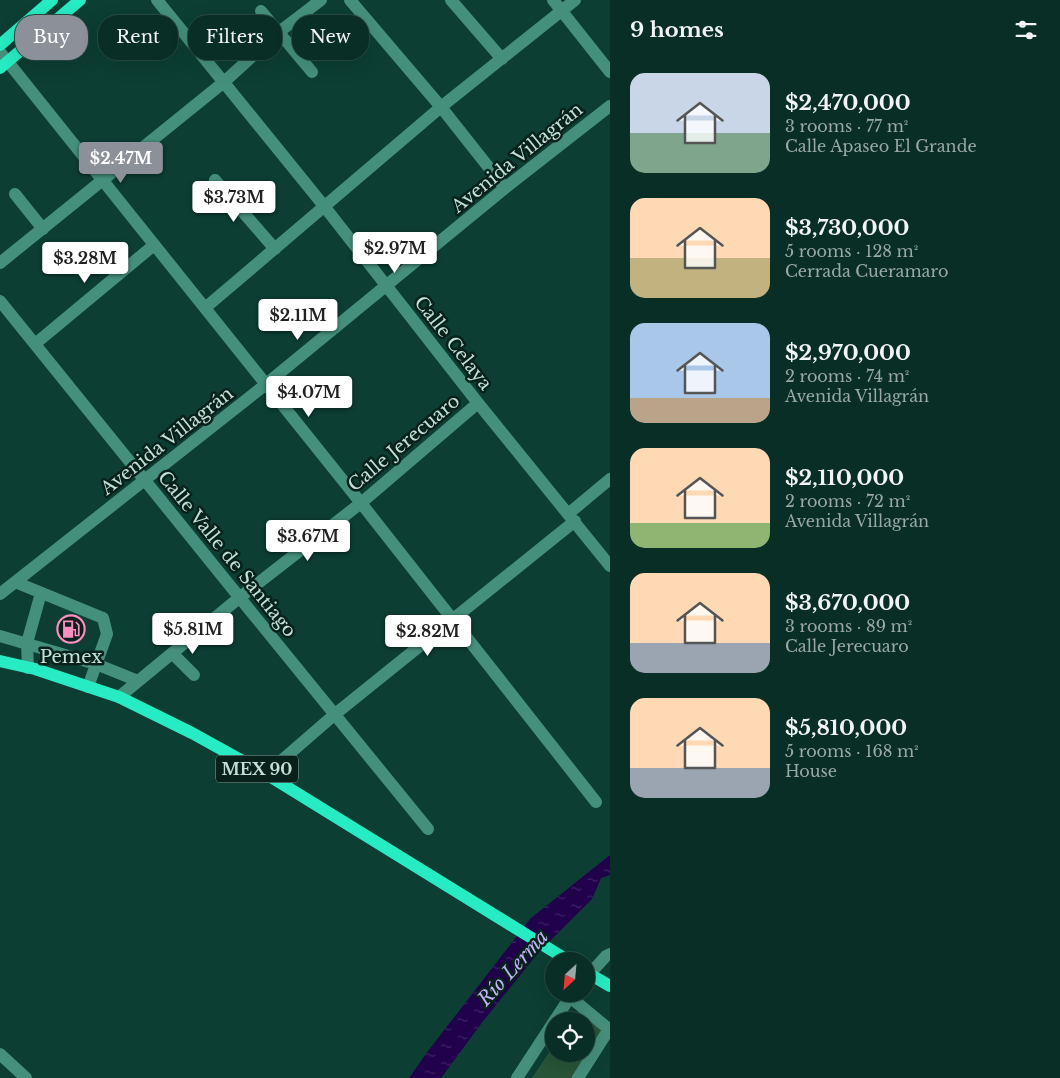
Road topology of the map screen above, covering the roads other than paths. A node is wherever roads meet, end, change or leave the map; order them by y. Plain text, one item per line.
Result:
1 (52, 0) edge
2 (80, 0) edge
3 (157, 0) edge
4 (321, 0) edge
5 (350, 0) edge
6 (451, 0) edge
7 (553, 0) edge
8 (575, 0) edge
9 (261, 11) dead end
10 (562, 11) junction
11 (34, 15) edge
12 (62, 15) edge
13 (264, 15) edge
14 (282, 30) edge
15 (15, 32) edge
16 (282, 36) edge
17 (0, 45) edge
18 (15, 52) edge
19 (502, 59) junction
20 (248, 60) edge
21 (3, 61) edge
22 (312, 72) dead end
23 (610, 72) edge
24 (224, 82) junction
25 (610, 106) edge
26 (441, 108) junction
27 (103, 180) junction
28 (215, 180) dead end
29 (505, 188) junction
30 (15, 194) dead end
31 (324, 206) junction
32 (43, 229) junction
33 (154, 245) junction
34 (275, 249) junction
35 (0, 263) edge
36 (386, 286) junction
37 (0, 301) edge
38 (205, 308) junction
39 (35, 344) junction
40 (265, 385) junction
41 (478, 403) junction
42 (610, 478) edge
43 (146, 480) junction
44 (361, 503) junction
45 (571, 518) junction
46 (610, 566) edge
47 (15, 582) junction
48 (41, 593) junction
49 (0, 594) edge
50 (239, 598) junction
51 (452, 620) junction
52 (0, 636) edge
53 (27, 643) junction
54 (172, 653) junction
55 (0, 661) edge
56 (96, 664) junction
57 (28, 668) junction
58 (194, 675) dead end
59 (138, 681) junction
60 (88, 687) junction
61 (119, 697) junction
62 (334, 715) junction
63 (266, 774) junction
64 (596, 802) dead end
65 (428, 829) dead end
66 (554, 952) edge
67 (610, 954) edge
68 (595, 968) edge
69 (595, 977) edge
70 (606, 984) edge
71 (566, 1002) edge
72 (579, 1002) edge
73 (610, 1029) edge
74 (0, 1054) edge
75 (26, 1078) edge
76 (517, 1078) edge
77 (578, 1078) edge

1 - 11 main road
2 - 12 main road
3 - 24 street, Calle Celaya
4 - 14 street
5 - 26 street
6 - 19 street
7 - 10 street
8 - 10 street
9 - 13 street
10 - 19 street
10 - 23 street
15 - 17 main road
16 - 22 street
18 - 21 main road
19 - 26 street
20 - 24 street
21 - 27 street
24 - 27 street
24 - 31 street, Calle Celaya
25 - 29 street, Avenida Villagrán
26 - 29 street
26 - 31 street
27 - 32 street
27 - 33 street
28 - 34 street
29 - 36 street, Avenida Villagrán
30 - 32 street
31 - 34 street
31 - 36 street, Calle Celaya
32 - 35 street
33 - 38 street
33 - 39 street
34 - 38 street
36 - 40 street, Avenida Villagrán
36 - 41 street, Calle Celaya
37 - 39 street, Calle Valle de Santiago
38 - 40 street
39 - 43 street, Calle Valle de Santiago
40 - 43 street, Avenida Villagrán
40 - 44 street
41 - 44 street, Calle Jerecuaro
41 - 45 street, Calle Celaya
42 - 45 street
43 - 47 street, Avenida Villagrán
43 - 50 street, Calle Valle de Santiago
44 - 50 street, Calle Jerecuaro
44 - 51 street
45 - 46 street, Calle Celaya
45 - 51 street
47 - 48 street
47 - 49 street, Avenida Villagrán
48 - 53 street
48 - 56 street
50 - 54 street, Calle Jerecuaro
50 - 62 street, Calle Valle de Santiago
51 - 62 street
51 - 64 street
52 - 53 street
53 - 56 street
53 - 57 street
54 - 58 street
54 - 59 street, Calle Jerecuaro
55 - 57 main road, MEX 90
56 - 59 street
56 - 60 street
57 - 60 main road, MEX 90
59 - 61 street, Calle Jerecuaro
60 - 61 main road, MEX 90
61 - 63 main road, MEX 90
62 - 63 street
62 - 65 street, Calle Valle de Santiago
63 - 66 main road, MEX 90
67 - 68 street
69 - 70 main road
71 - 76 street
72 - 73 street
73 - 77 street
74 - 75 street

